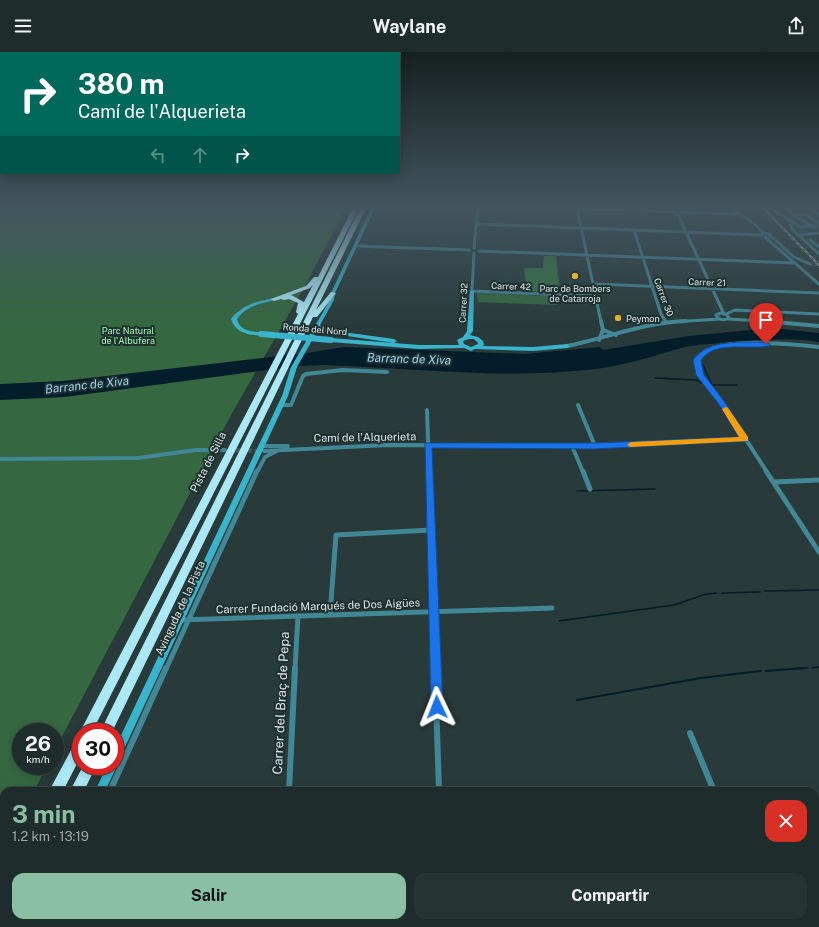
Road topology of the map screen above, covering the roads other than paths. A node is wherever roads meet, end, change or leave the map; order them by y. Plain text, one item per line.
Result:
1 (355, 246) edge
2 (336, 247) edge
3 (344, 247) edge
4 (379, 247) edge
5 (586, 247) edge
6 (639, 247) edge
7 (693, 247) edge
8 (778, 247) edge
9 (785, 247) edge
10 (810, 247) edge
11 (474, 248) joint
12 (469, 250) junction
13 (817, 250) edge
14 (479, 251) junction
15 (474, 253) junction
16 (588, 255) junction
17 (819, 256) edge
18 (642, 257) junction
19 (698, 259) junction
20 (794, 263) junction
21 (810, 264) tunnel mouth
22 (324, 269) junction
23 (594, 284) junction
24 (819, 284) edge
25 (652, 287) junction
26 (712, 289) junction
27 (472, 291) junction
28 (333, 293) junction
29 (819, 293) edge
30 (596, 296) junction
31 (274, 299) junction
32 (735, 310) junction
33 (723, 314) junction
34 (819, 314) edge
35 (666, 322) junction
36 (307, 324) junction
37 (318, 326) junction
38 (819, 326) edge
39 (294, 327) junction
40 (637, 328) junction
41 (470, 330) junction
42 (603, 330) junction
43 (616, 335) junction
44 (466, 337) junction
45 (476, 338) junction
46 (599, 340) junction
47 (461, 344) junction
48 (479, 346) junction
49 (568, 346) junction
50 (819, 347) edge
51 (440, 348) junction
52 (388, 372) dead end
53 (281, 405) junction
54 (578, 405) dead end
55 (427, 410) dead end
56 (745, 439) junction
57 (428, 445) junction
58 (572, 446) junction
59 (595, 446) junction
60 (304, 447) junction
61 (263, 448) junction
62 (285, 449) junction
63 (225, 450) tunnel mouth
64 (0, 460) edge
65 (249, 472) junction
66 (819, 480) edge
67 (252, 481) junction
68 (774, 482) junction
69 (590, 489) dead end
70 (236, 509) junction
71 (431, 530) junction
72 (819, 552) edge
73 (552, 608) dead end
74 (434, 612) junction
75 (330, 615) junction
76 (298, 616) junction
77 (184, 620) junction
78 (91, 723) edge
79 (110, 723) edge
80 (690, 733) dead end
81 (124, 741) edge
82 (72, 760) edge
83 (85, 775) edge
84 (108, 775) edge
85 (58, 787) edge
86 (79, 787) edge
87 (102, 787) edge
88 (112, 787) edge
89 (289, 787) edge
90 (439, 787) edge
91 (712, 787) edge

1 - 28 street, Avinguda de la Pista
2 - 22 highway, Pista de Silla
3 - 36 highway
4 - 12 street
5 - 16 street
6 - 18 street, Carrer 30
7 - 19 street
8 - 20 street
9 - 21 street
10 - 17 street
11 - 12 street
11 - 14 street
12 - 15 street
13 - 17 street
14 - 15 street
14 - 16 street
15 - 27 street, Carrer 32
16 - 18 street
16 - 23 street
18 - 19 street
18 - 25 street, Carrer 30
19 - 20 street
19 - 26 street
20 - 24 street
22 - 31 highway
22 - 39 highway, Pista de Silla
23 - 25 street, Carrer 21
23 - 30 street
25 - 26 street, Carrer 21
25 - 35 street, Carrer 30
26 - 29 street, Carrer 21
26 - 33 street
27 - 30 street, Carrer 42
27 - 41 street, Carrer 32
28 - 36 highway
28 - 37 street, Avinguda de la Pista
30 - 42 street
31 - 39 highway
31 - 51 street, Ronda del Nord, bridge
32 - 33 street
32 - 33 street
32 - 34 street
33 - 35 street
33 - 38 street
35 - 40 street
36 - 79 highway
37 - 51 street
37 - 53 street, Avinguda de la Pista
39 - 78 highway, Pista de Silla
40 - 43 street
40 - 49 street
41 - 44 street, Carrer 32
41 - 45 street, Carrer 32
42 - 43 street
42 - 46 street
43 - 46 street
44 - 45 street
44 - 47 street
45 - 48 street, Carrer 32
46 - 49 street
47 - 48 street, Ronda del Nord
47 - 51 street, Ronda del Nord
48 - 49 street
50 - 56 street
52 - 53 street
53 - 61 street, Avinguda de la Pista
54 - 59 street
55 - 57 street
56 - 59 street, Camí de l'Alquerieta
56 - 68 street
57 - 58 street, Camí de l'Alquerieta
57 - 60 street, Camí de l'Alquerieta
57 - 71 street
58 - 59 street, Camí de l'Alquerieta
58 - 69 street
60 - 61 street, Camí de l'Alquerieta
60 - 62 street, Camí de l'Alquerieta
61 - 62 street, Camí de l'Alquerieta
61 - 65 street, Avinguda de la Pista
62 - 67 street, Avinguda de la Pista
63 - 64 street
65 - 67 street
65 - 70 street, Avinguda de la Pista
66 - 68 street
67 - 70 street, Avinguda de la Pista
68 - 72 street
70 - 77 street, Avinguda de la Pista
71 - 74 street
71 - 75 street
73 - 74 street, Carrer Fundació Marqués de Dos Aigües
74 - 75 street, Carrer Fundació Marqués de Dos Aigües
74 - 90 street
75 - 76 street, Carrer Fundació Marqués de Dos Aigües
76 - 77 street, Carrer Fundació Marqués de Dos Aigües
76 - 89 street, Carrer del Braç de Pepa
77 - 81 street, Avinguda de la Pista
77 - 88 street, Avinguda de la Pista
80 - 91 street
82 - 85 highway
83 - 86 highway
84 - 87 street

